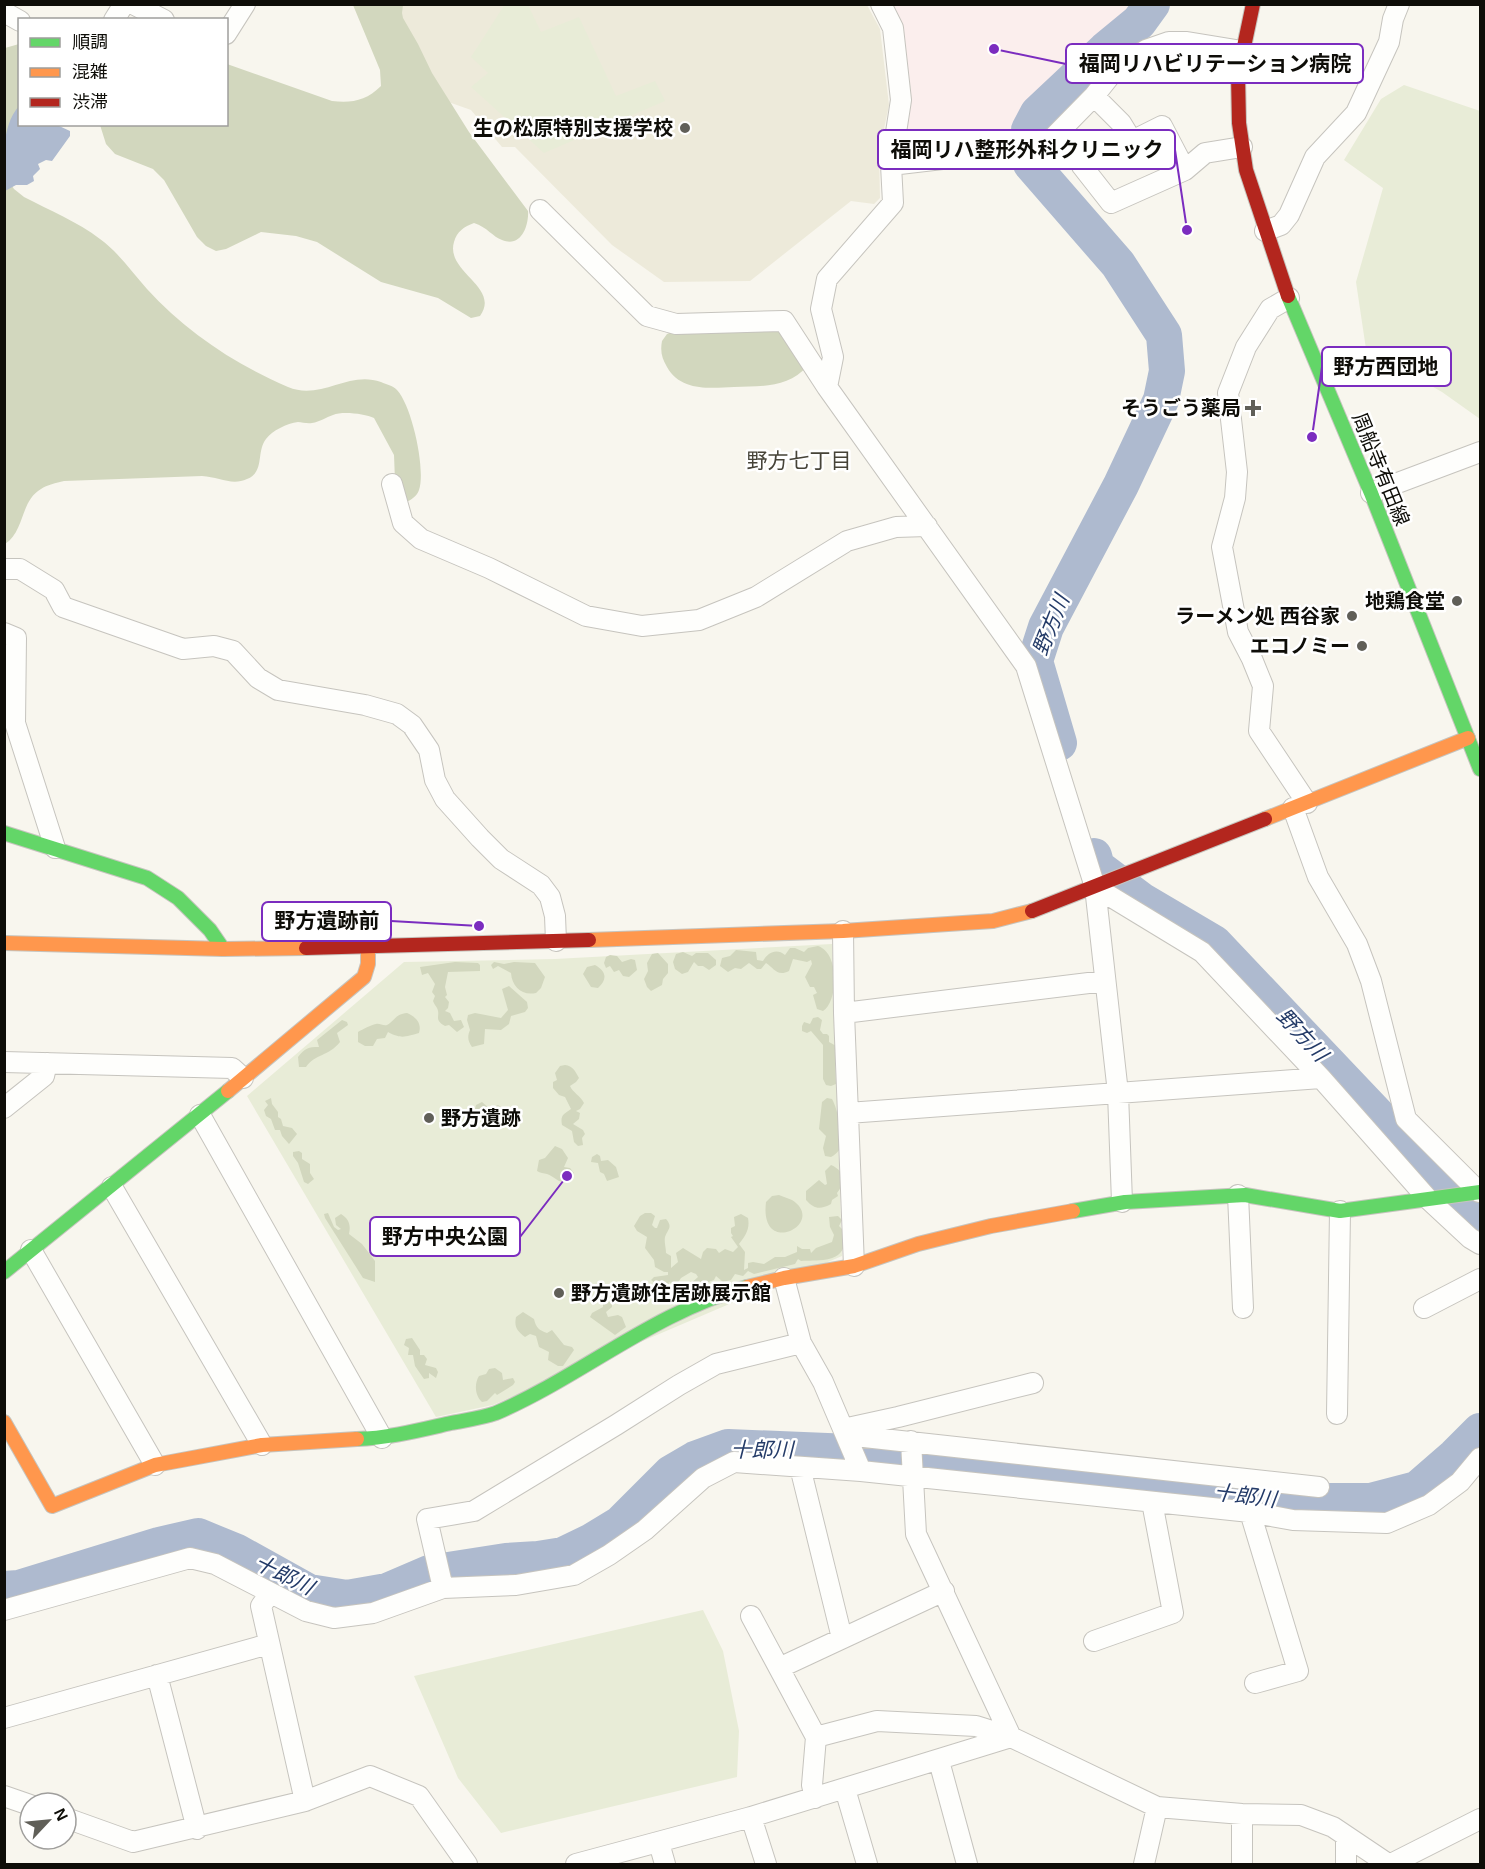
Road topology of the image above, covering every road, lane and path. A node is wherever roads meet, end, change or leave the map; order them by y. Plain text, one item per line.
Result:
1 (124, 4) edge
2 (133, 4) edge
3 (245, 4) edge
4 (881, 4) edge
5 (1253, 4) edge
6 (1399, 4) edge
7 (4, 12) edge
8 (115, 18) edge
9 (160, 18) edge
10 (18, 20) edge
11 (228, 31) edge
12 (1242, 51) junction
13 (1094, 96) junction
14 (1132, 141) junction
15 (1242, 147) junction
16 (891, 165) junction
17 (1185, 170) junction
18 (540, 210) dead end
19 (1265, 231) junction
20 (1289, 297) junction
21 (827, 387) junction
22 (1480, 452) edge
23 (392, 484) dead end
24 (1371, 493) junction
25 (927, 525) junction
26 (4, 569) edge
27 (4, 633) edge
28 (1468, 738) junction
29 (1480, 769) edge
30 (1300, 806) junction
31 (4, 832) edge
32 (55, 848) junction
33 (1095, 887) junction
34 (843, 931) junction
35 (556, 940) junction
36 (4, 943) edge
37 (368, 948) junction
38 (223, 949) junction
39 (1105, 981) junction
40 (844, 1013) junction
41 (4, 1062) edge
42 (47, 1063) junction
43 (243, 1078) junction
44 (1321, 1078) junction
45 (1118, 1093) junction
46 (4, 1108) edge
47 (848, 1113) junction
48 (200, 1115) junction
49 (112, 1187) junction
50 (1477, 1192) edge
51 (1238, 1195) junction
52 (1432, 1198) junction
53 (1122, 1202) junction
54 (1340, 1211) junction
55 (1480, 1244) edge
56 (31, 1250) junction
57 (854, 1266) junction
58 (4, 1272) edge
59 (784, 1278) junction
60 (1480, 1279) edge
61 (1243, 1308) dead end
62 (1424, 1308) dead end
63 (801, 1344) junction
64 (1033, 1383) dead end
65 (1337, 1414) dead end
66 (4, 1422) edge
67 (845, 1432) junction
68 (382, 1438) junction
69 (911, 1441) junction
70 (262, 1445) junction
71 (1480, 1458) edge
72 (155, 1465) junction
73 (800, 1467) junction
74 (861, 1471) junction
75 (912, 1476) junction
76 (1319, 1487) dead end
77 (1152, 1502) junction
78 (1250, 1512) junction
79 (443, 1588) junction
80 (944, 1591) junction
81 (270, 1593) junction
82 (4, 1610) edge
83 (751, 1616) dead end
84 (842, 1638) junction
85 (1094, 1641) dead end
86 (269, 1644) junction
87 (779, 1668) junction
88 (157, 1675) junction
89 (1256, 1683) dead end
90 (4, 1718) edge
91 (816, 1737) junction
92 (1011, 1737) junction
93 (939, 1761) junction
94 (845, 1789) junction
95 (815, 1798) junction
96 (305, 1801) junction
97 (1157, 1808) junction
98 (1242, 1814) junction
99 (751, 1817) junction
100 (1480, 1818) edge
101 (78, 1822) edge
102 (197, 1828) junction
103 (1346, 1836) junction
104 (659, 1843) junction
105 (466, 1864) edge
106 (576, 1864) edge
107 (665, 1864) edge
108 (766, 1864) edge
109 (867, 1864) edge
110 (967, 1864) edge
111 (1144, 1864) edge
112 (1242, 1864) edge
113 (1346, 1864) edge
114 (1390, 1864) edge

1 - 8 street
2 - 9 street
3 - 11 street
4 - 16 street
5 - 12 street, 周船寺有田線
6 - 19 street
7 - 10 street
12 - 13 street
12 - 15 street, 周船寺有田線
13 - 14 street
13 - 16 street
14 - 17 street
14 - 17 street
15 - 17 street
15 - 19 street, 周船寺有田線
16 - 21 street
18 - 21 street
19 - 20 street, 周船寺有田線
20 - 24 street, 周船寺有田線
20 - 30 street
21 - 25 street
22 - 24 street
23 - 25 street
24 - 28 street, 周船寺有田線
25 - 33 street
26 - 35 street
27 - 32 street
28 - 29 street, 周船寺有田線
28 - 30 street
30 - 33 street
30 - 50 street
31 - 32 street
32 - 38 street
33 - 34 street
33 - 39 street
33 - 44 street
34 - 35 street
34 - 40 street
35 - 37 street
36 - 38 street
37 - 38 street
37 - 43 street
39 - 40 street
39 - 45 street
40 - 47 street
41 - 42 street
42 - 43 street
42 - 46 street
43 - 48 street
44 - 45 street
44 - 52 street
45 - 47 street
45 - 53 street
47 - 57 street
48 - 49 street
48 - 68 street
49 - 56 street
49 - 70 street
50 - 52 street
51 - 53 street
51 - 54 street
51 - 61 street
52 - 54 street
52 - 55 street
53 - 57 street
54 - 65 street
56 - 58 street
56 - 72 street
57 - 59 street
59 - 63 street
59 - 68 street
60 - 62 street
63 - 67 street
63 - 79 street
64 - 67 street
66 - 72 street
67 - 69 street
67 - 74 street
68 - 70 street
69 - 75 street
69 - 76 street
70 - 72 street
71 - 78 street
73 - 74 street
73 - 79 street
73 - 84 street
74 - 75 street
75 - 77 street
75 - 80 street
77 - 78 street
77 - 85 street
78 - 89 street
79 - 81 street
80 - 84 street
80 - 92 street
81 - 82 street
81 - 86 street
83 - 87 street
84 - 87 street
86 - 88 street
86 - 96 street
87 - 91 street
88 - 90 street
88 - 102 street
91 - 92 street
91 - 95 street
92 - 93 street
92 - 97 street
93 - 94 street
93 - 110 street
94 - 95 street
94 - 109 street
95 - 99 street
96 - 102 street
96 - 105 street
97 - 98 street
97 - 111 street
98 - 103 street
98 - 112 street
99 - 104 street
99 - 108 street
100 - 114 street
101 - 102 street
103 - 113 street
103 - 114 street
104 - 106 street
104 - 107 street

